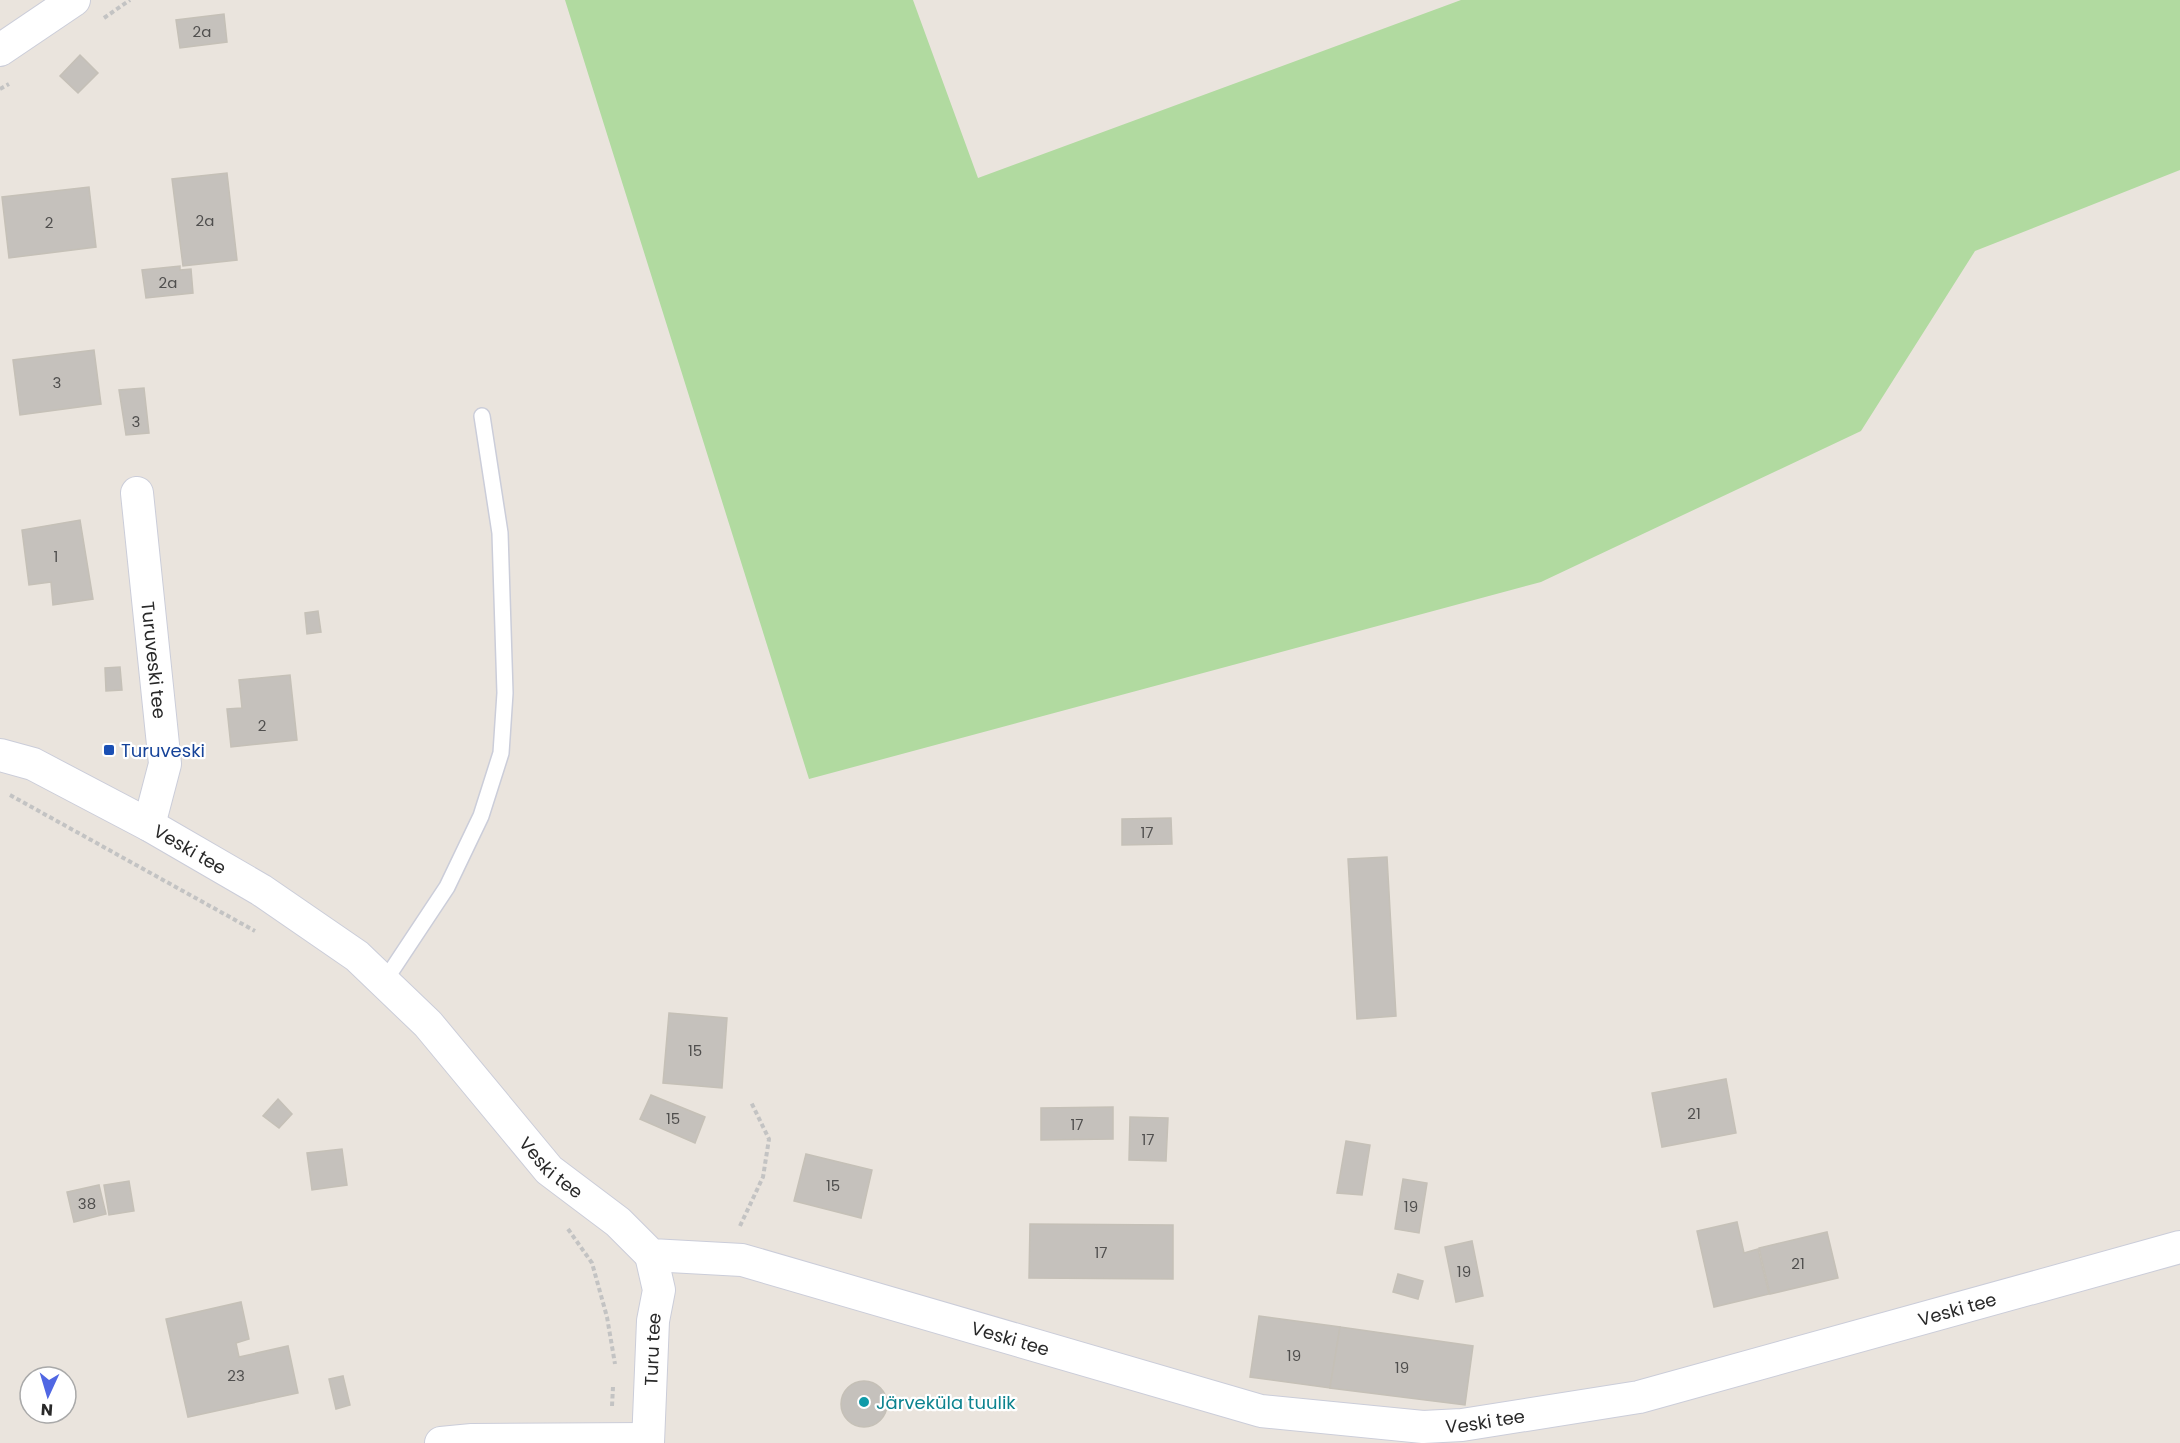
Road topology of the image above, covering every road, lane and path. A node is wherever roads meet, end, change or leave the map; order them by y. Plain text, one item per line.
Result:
1 (74, 0) edge
2 (0, 50) edge
3 (482, 416) dead end
4 (137, 493) dead end
5 (0, 755) edge
6 (0, 790) edge
7 (149, 825) junction
8 (259, 933) dead end
9 (384, 982) junction
10 (751, 1102) dead end
11 (565, 1226) dead end
12 (2180, 1247) edge
13 (651, 1256) junction
14 (724, 1259) junction
15 (615, 1365) dead end
16 (613, 1386) dead end
17 (609, 1440) junction
18 (648, 1441) edge
19 (441, 1443) edge

1 - 2 street
3 - 9 lane
4 - 7 street, Turuveski tee
5 - 7 street, Veski tee
6 - 8 path
7 - 9 street, Veski tee
9 - 13 street, Veski tee
10 - 14 path
11 - 15 path
12 - 14 street, Veski tee
13 - 14 street, Veski tee
13 - 18 street, Turu tee
16 - 17 path
17 - 18 street
17 - 19 street

